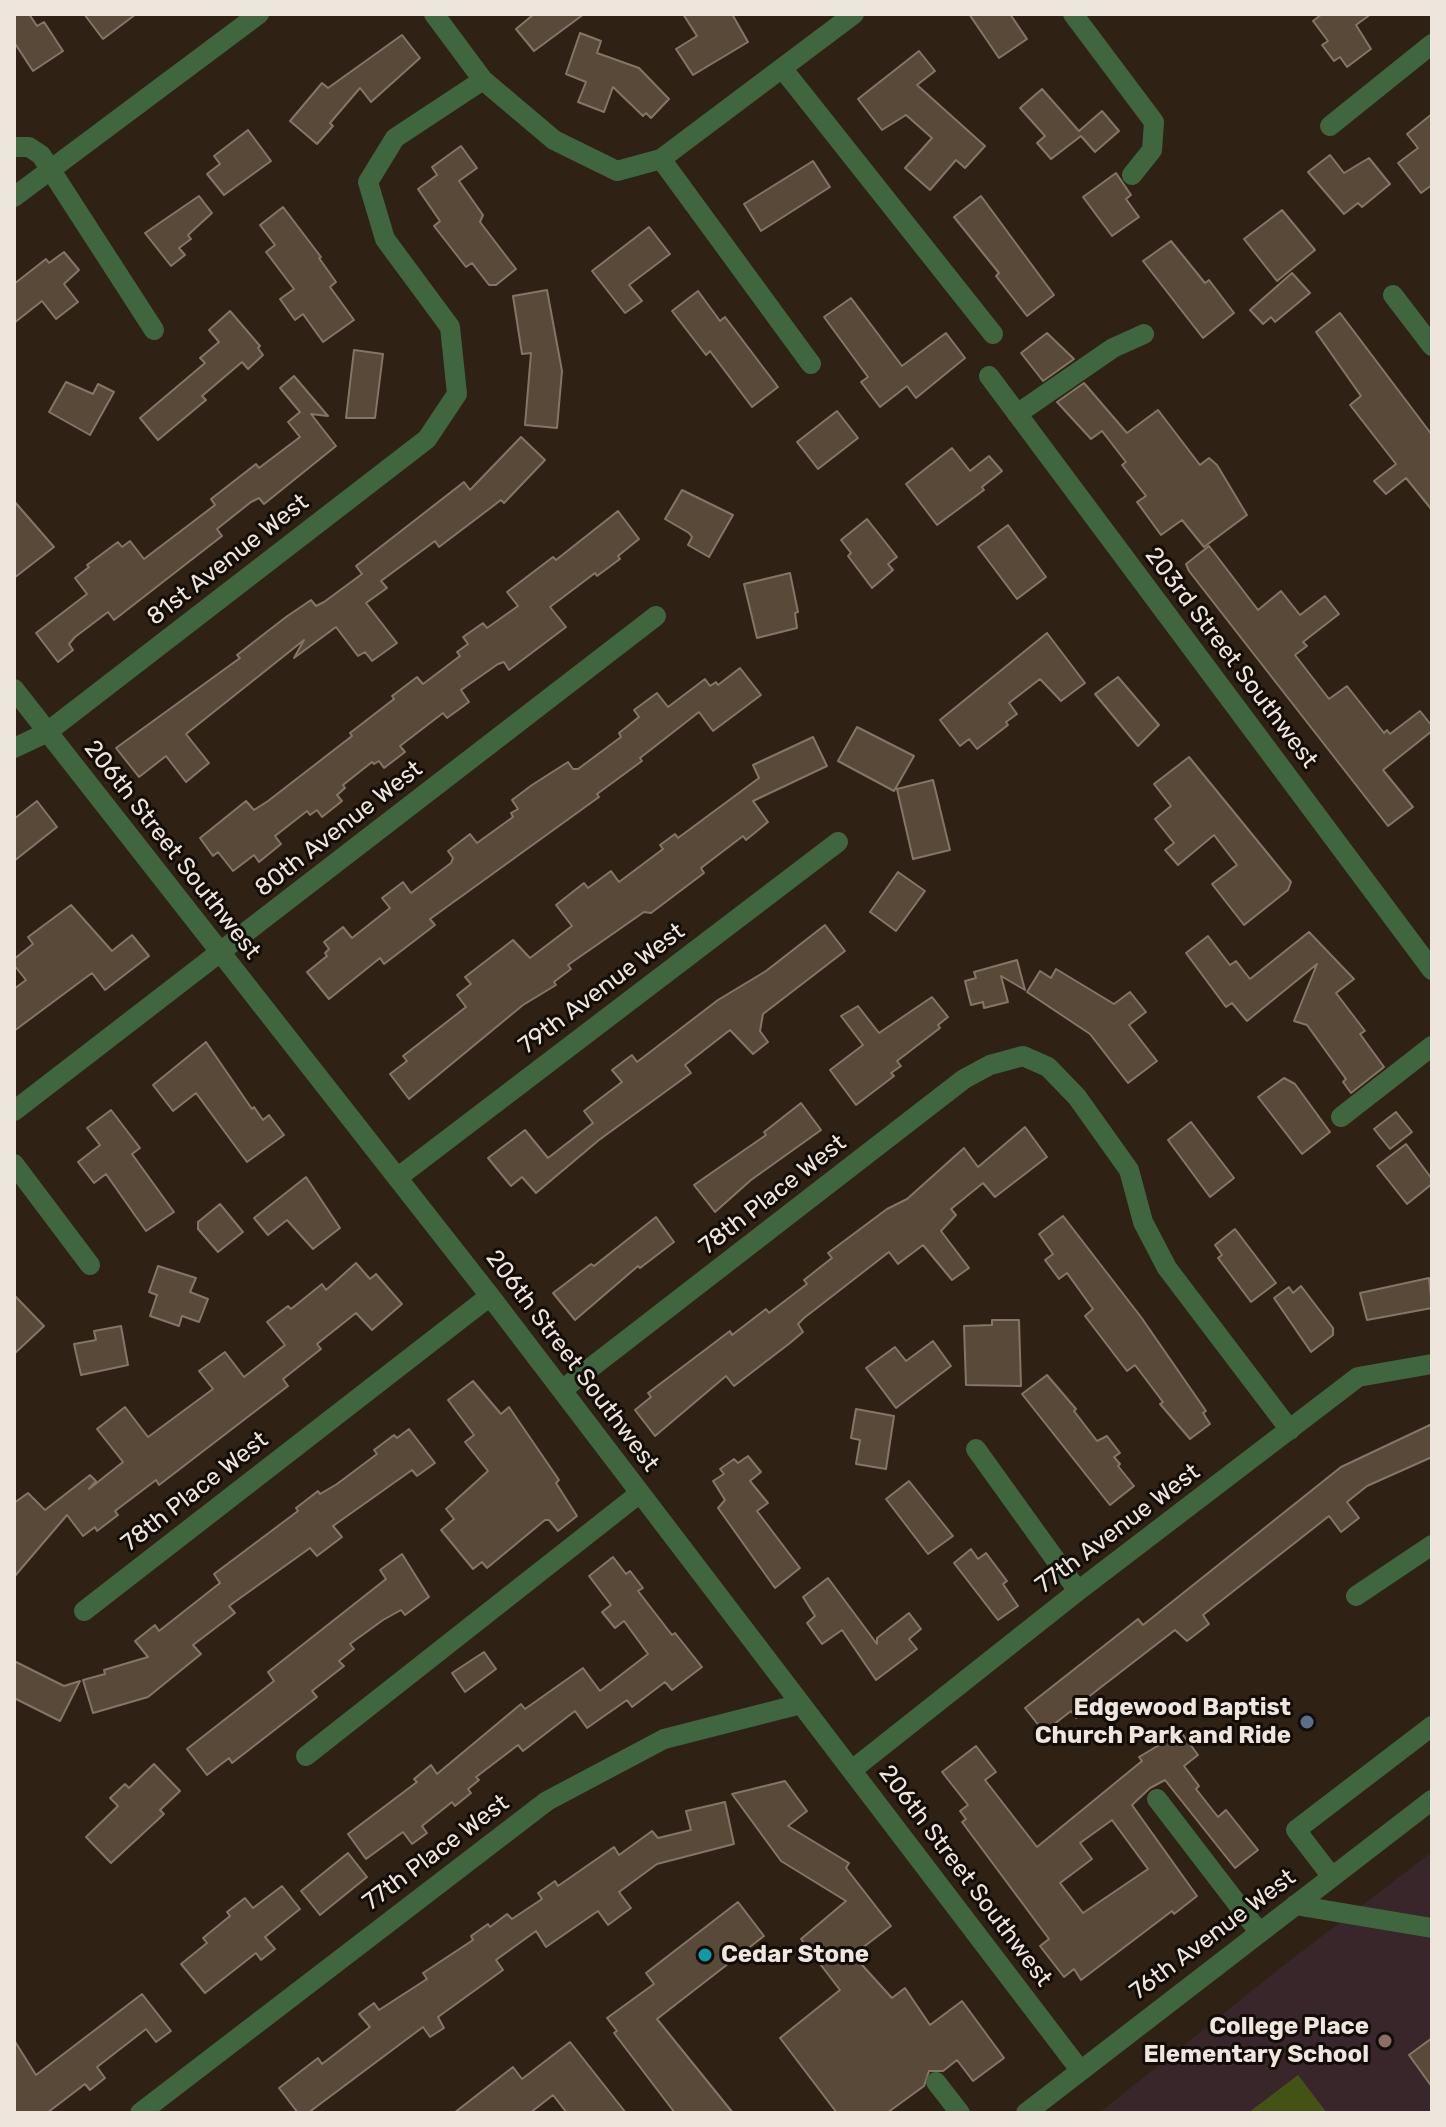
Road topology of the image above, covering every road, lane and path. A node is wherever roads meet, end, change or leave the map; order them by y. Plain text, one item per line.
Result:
1 (259, 14) edge
2 (434, 14) edge
3 (854, 14) edge
4 (1073, 14) edge
5 (1432, 44) edge
6 (782, 68) junction
7 (483, 80) junction
8 (1330, 126) dead end
9 (14, 147) edge
10 (661, 159) junction
11 (49, 170) junction
12 (1132, 175) dead end
13 (14, 197) edge
14 (1393, 295) dead end
15 (154, 330) dead end
16 (993, 334) dead end
17 (1144, 334) dead end
18 (1432, 346) edge
19 (811, 364) dead end
20 (989, 376) dead end
21 (1017, 414) junction
22 (656, 616) dead end
23 (14, 689) edge
24 (46, 733) junction
25 (14, 748) edge
26 (838, 842) dead end
27 (221, 953) junction
28 (1432, 970) edge
29 (1432, 1046) edge
30 (14, 1111) edge
31 (1341, 1117) dead end
32 (14, 1164) edge
33 (397, 1178) junction
34 (90, 1265) dead end
35 (490, 1296) junction
36 (1432, 1364) edge
37 (562, 1390) junction
38 (1290, 1430) junction
39 (976, 1449) dead end
40 (640, 1493) junction
41 (1432, 1545) edge
42 (1078, 1591) junction
43 (1356, 1596) dead end
44 (84, 1611) dead end
45 (801, 1704) junction
46 (1432, 1726) edge
47 (306, 1756) dead end
48 (852, 1770) junction
49 (1157, 1799) dead end
50 (1432, 1800) edge
51 (1332, 1877) junction
52 (1295, 1905) junction
53 (1432, 1928) edge
54 (1259, 1932) junction
55 (1080, 2070) junction
56 (936, 2082) dead end
57 (140, 2113) edge
58 (960, 2113) edge
59 (1026, 2113) edge

1 - 11 street
2 - 7 street
3 - 6 street
4 - 12 street
5 - 8 street
6 - 10 street
6 - 16 street
7 - 10 street
7 - 24 street, 81st Avenue West
9 - 11 street
10 - 19 street
11 - 13 street
11 - 15 street
14 - 18 street
17 - 21 street
20 - 21 street, 203rd Street Southwest
21 - 28 street, 203rd Street Southwest
22 - 27 street, 80th Avenue West
23 - 24 street, 206th Street Southwest
24 - 25 street, 81st Avenue West
24 - 27 street, 206th Street Southwest
26 - 33 street, 79th Avenue West
27 - 30 street, 80th Avenue West
27 - 33 street, 206th Street Southwest
29 - 31 street
32 - 34 street
33 - 35 street, 206th Street Southwest
35 - 37 street, 206th Street Southwest
35 - 44 street, 78th Place West
36 - 38 street, 77th Avenue West
37 - 38 street, 78th Place West
37 - 40 street, 206th Street Southwest
38 - 42 street, 77th Avenue West
39 - 42 street
40 - 45 street, 206th Street Southwest
40 - 47 street
41 - 43 street
42 - 48 street, 77th Avenue West
45 - 48 street, 206th Street Southwest
45 - 57 street, 77th Place West
46 - 51 street
48 - 55 street, 206th Street Southwest
49 - 54 street
50 - 51 street, 76th Avenue West
51 - 52 street, 76th Avenue West
52 - 53 street
52 - 54 street, 76th Avenue West
54 - 55 street, 76th Avenue West
55 - 59 street, 76th Avenue West
56 - 58 street

